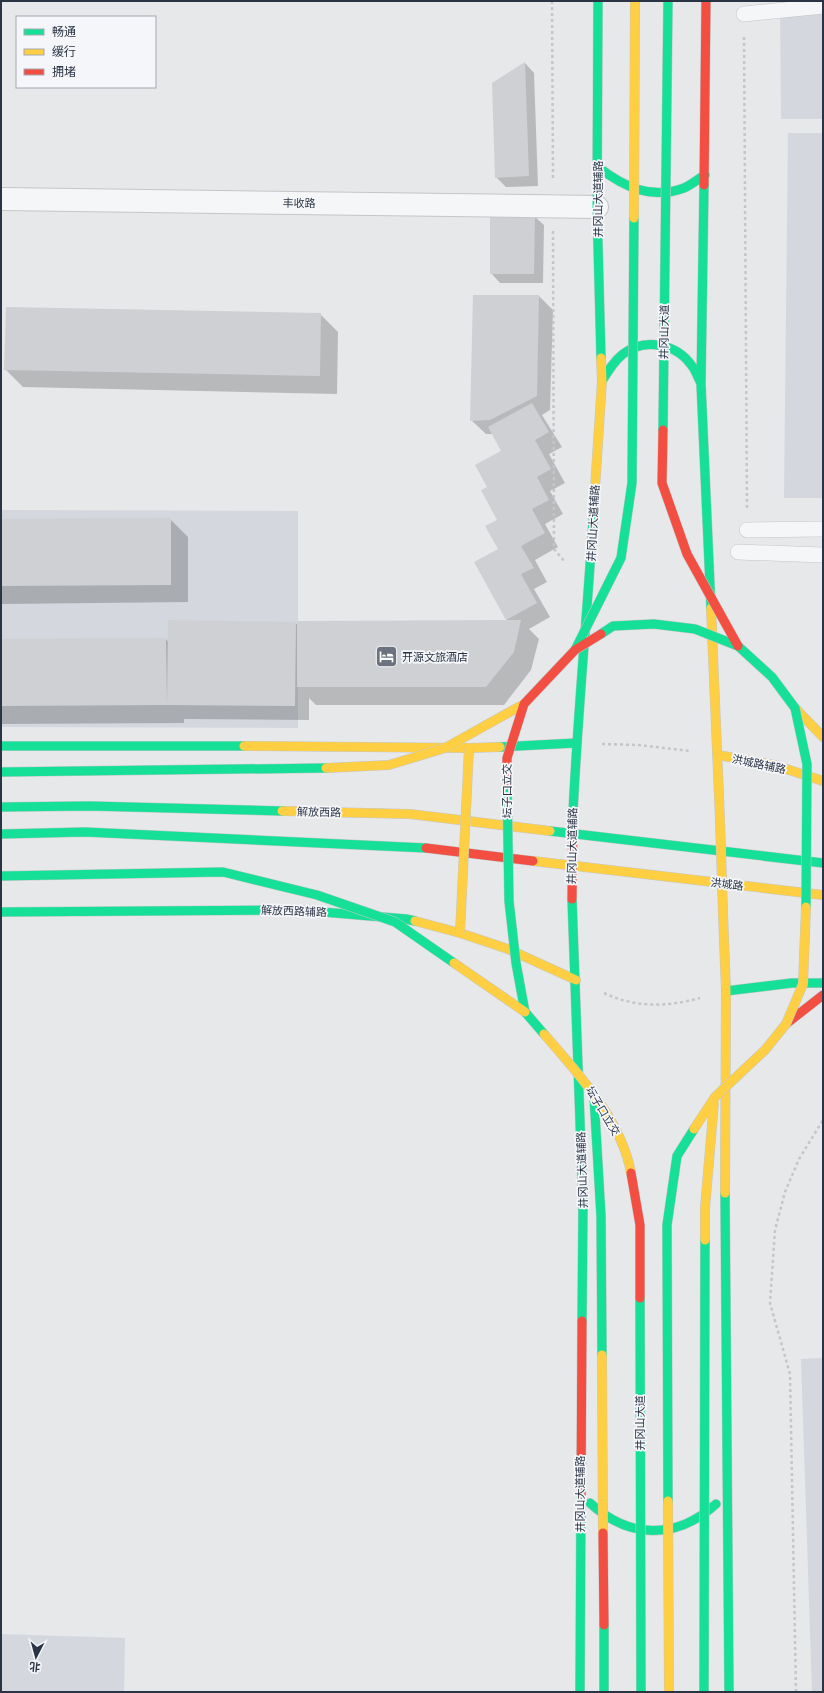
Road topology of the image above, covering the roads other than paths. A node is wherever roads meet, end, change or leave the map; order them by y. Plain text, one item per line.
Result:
1 (598, 1) edge
2 (635, 1) edge
3 (668, 1) edge
4 (706, 1) edge
5 (823, 6) edge
6 (744, 14) road end
7 (598, 167) junction
8 (705, 174) junction
9 (1, 199) edge
10 (597, 206) junction
11 (602, 381) junction
12 (701, 384) junction
13 (823, 529) edge
14 (747, 530) road end
15 (738, 552) dead end
16 (823, 555) edge
17 (738, 646) junction
18 (575, 650) junction
19 (524, 704) junction
20 (795, 708) junction
21 (823, 737) edge
22 (576, 743) junction
23 (1, 746) edge
24 (469, 748) junction
25 (718, 755) junction
26 (1, 772) edge
27 (823, 781) edge
28 (1, 807) edge
29 (1, 834) edge
30 (823, 863) edge
31 (1, 876) edge
32 (823, 895) edge
33 (1, 912) edge
34 (460, 933) junction
35 (576, 980) junction
36 (823, 983) edge
37 (726, 991) junction
38 (823, 995) edge
39 (525, 1012) junction
40 (786, 1024) junction
41 (594, 1092) junction
42 (714, 1097) junction
43 (628, 1154) joint
44 (728, 1491) junction
45 (580, 1492) junction
46 (580, 1692) edge
47 (604, 1692) edge
48 (641, 1692) edge
49 (669, 1692) edge
50 (704, 1692) edge
51 (729, 1692) edge

1 - 7 main road, 井冈山大道辅路
2 - 18 main road, bridge
3 - 17 main road, 井冈山大道, bridge
4 - 8 main road
5 - 6 lane
7 - 8 main road
7 - 10 main road, 井冈山大道辅路
8 - 12 main road
9 - 10 street, 丰收路
10 - 11 main road, 井冈山大道辅路
11 - 12 main road
11 - 22 main road, 井冈山大道辅路
12 - 25 main road
13 - 14 lane
15 - 16 lane
17 - 18 main road, 坛子口立交, bridge
17 - 20 main road, 坛子口立交, bridge
18 - 19 main road, 坛子口立交, bridge
19 - 26 main road, bridge
19 - 39 main road, 坛子口立交, bridge
20 - 21 main road, 坛子口立交
20 - 40 main road, 坛子口立交, bridge
22 - 24 main road
22 - 35 main road, 井冈山大道辅路, bridge
23 - 24 main road
24 - 34 main road, bridge
25 - 27 main road, 洪城路辅路
25 - 37 main road, bridge
28 - 30 main road, 解放西路
29 - 32 main road, 洪城路
31 - 39 main road, bridge
33 - 34 main road, 解放西路辅路
34 - 35 main road, 解放西路辅路
35 - 45 main road, 井冈山大道辅路
36 - 37 main road
37 - 44 main road
38 - 40 main road, 坛子口立交
39 - 41 main road, 坛子口立交, bridge
40 - 42 main road, 坛子口立交, bridge
41 - 43 main road, 坛子口立交, bridge
41 - 47 main road, bridge
42 - 49 main road, 坛子口立交, bridge
42 - 50 main road, bridge
43 - 48 main road, 井冈山大道, bridge
44 - 45 main road
44 - 51 main road
45 - 46 main road, 井冈山大道辅路

